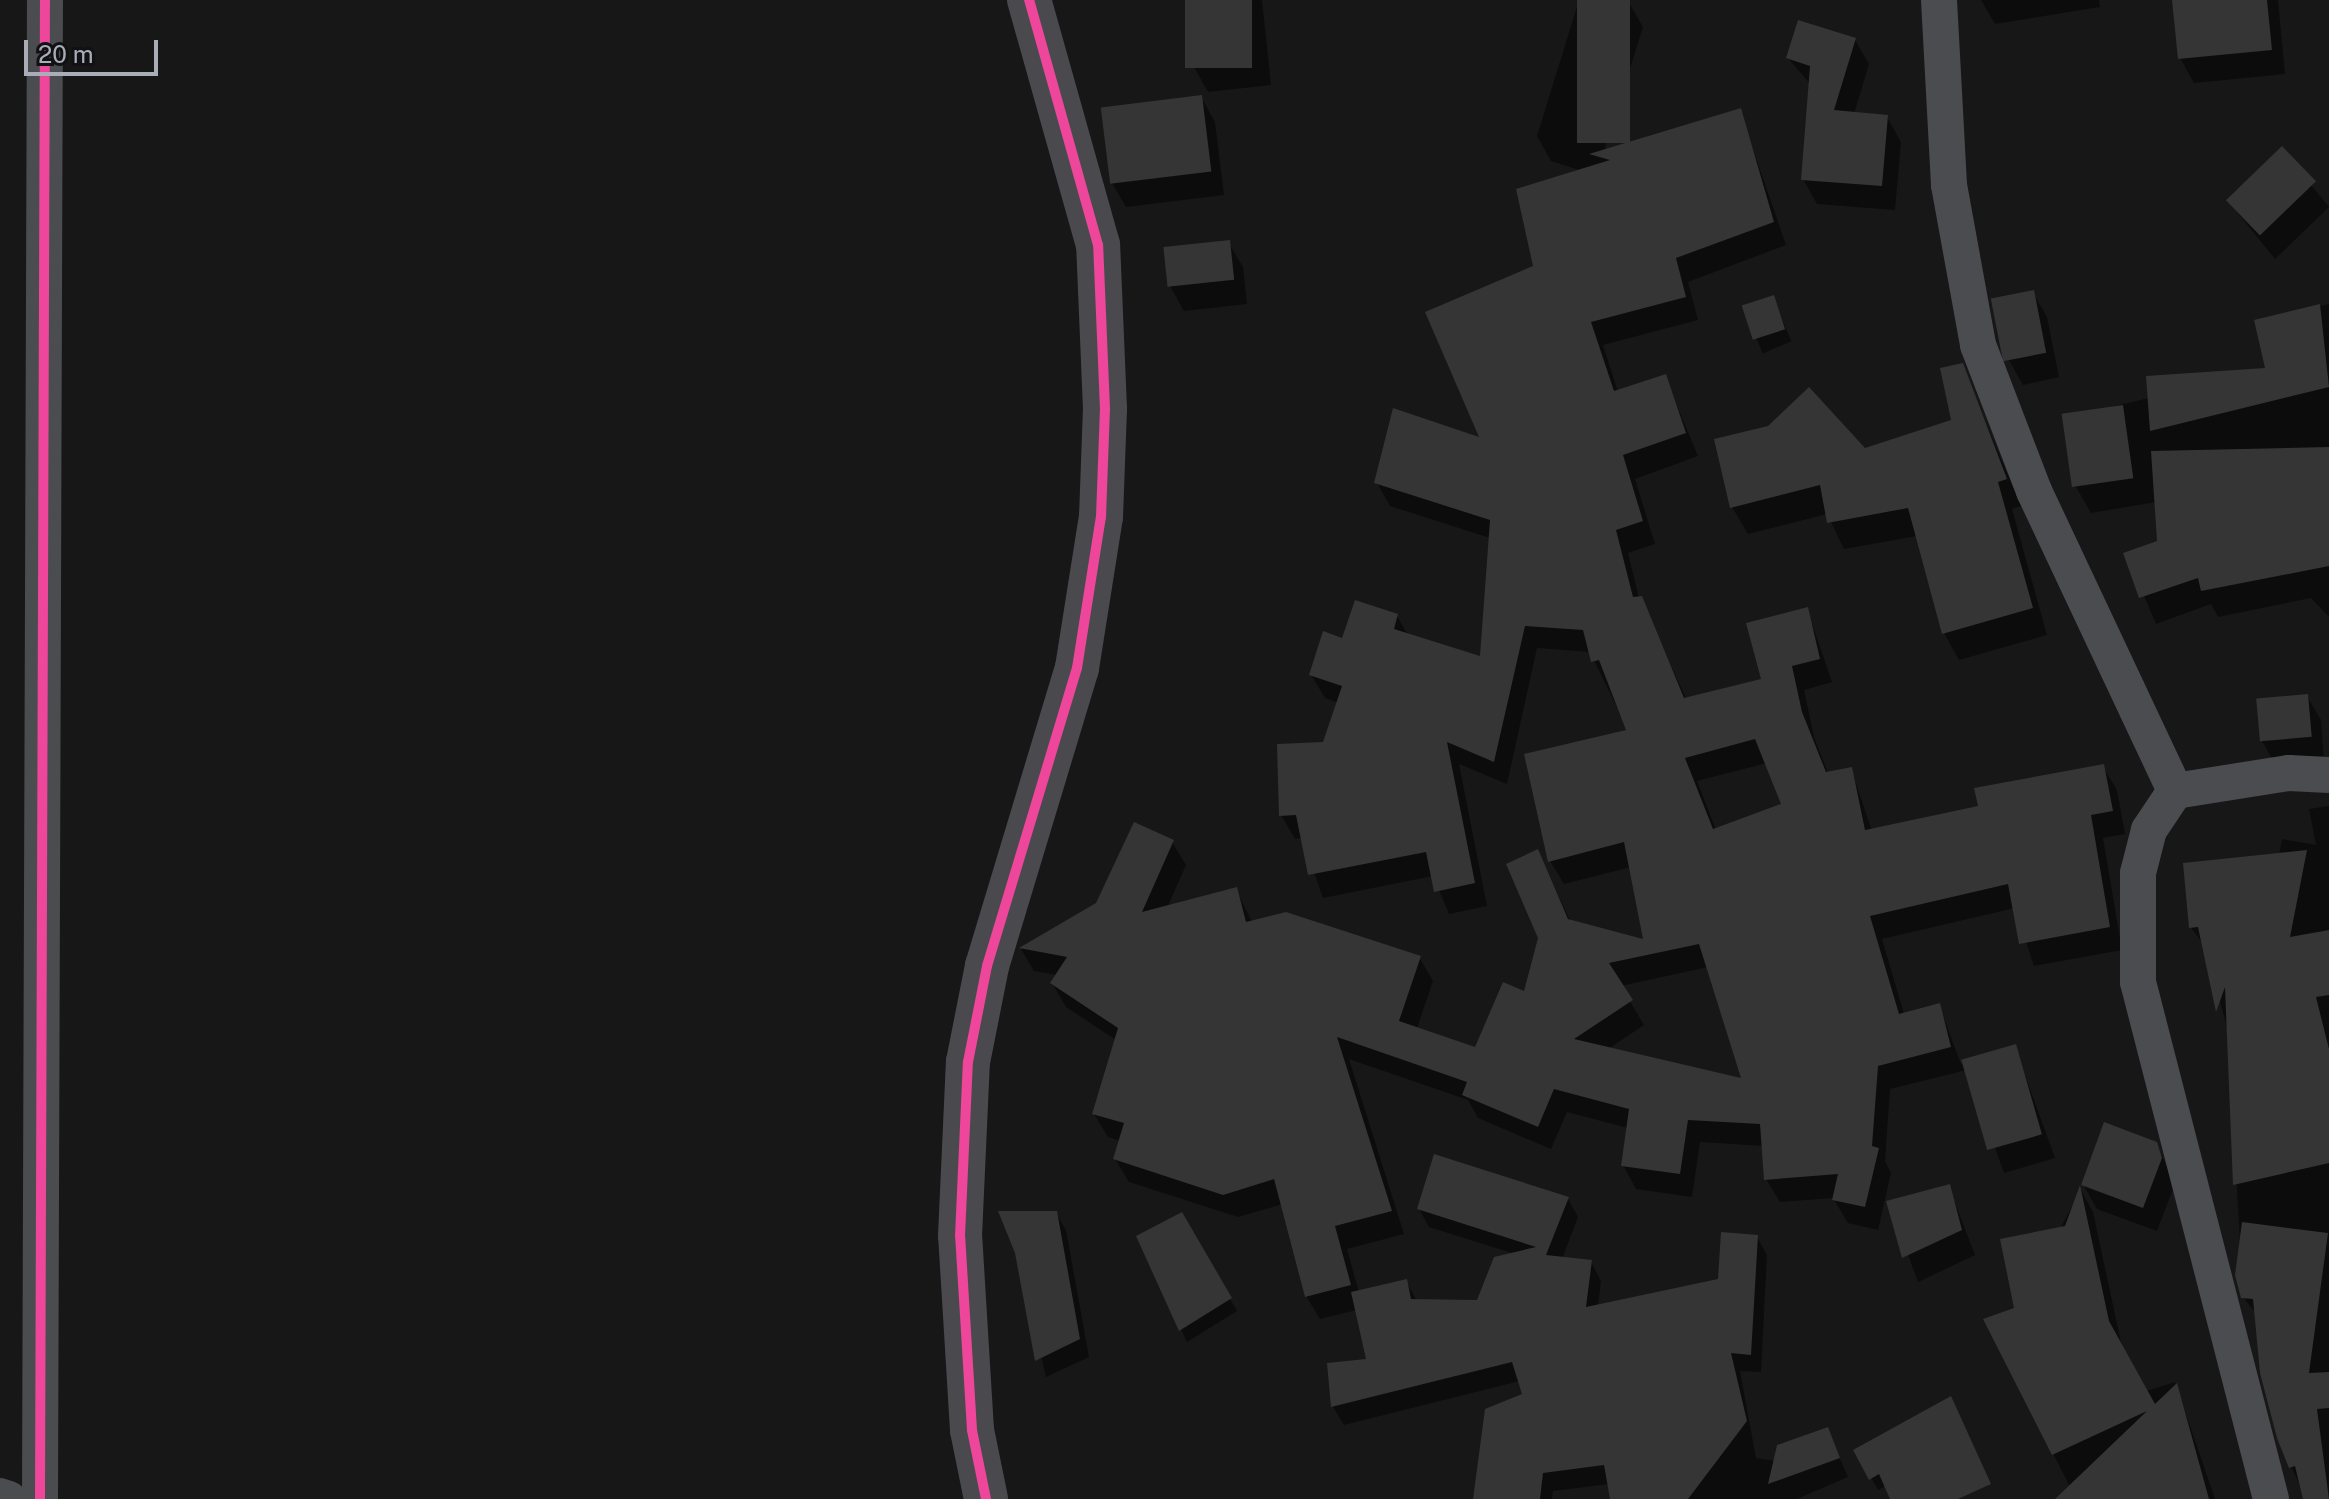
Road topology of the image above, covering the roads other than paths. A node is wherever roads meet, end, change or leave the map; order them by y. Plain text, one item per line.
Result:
1 (45, 0) edge
2 (1029, 0) edge
3 (1939, 0) edge
4 (2329, 775) edge
5 (2175, 791) junction
6 (0, 1496) edge
7 (9, 1499) edge
8 (40, 1499) edge
9 (986, 1499) edge
10 (2271, 1499) edge

1 - 8 street
2 - 9 street
3 - 5 street
4 - 5 street
5 - 10 street
6 - 7 street

